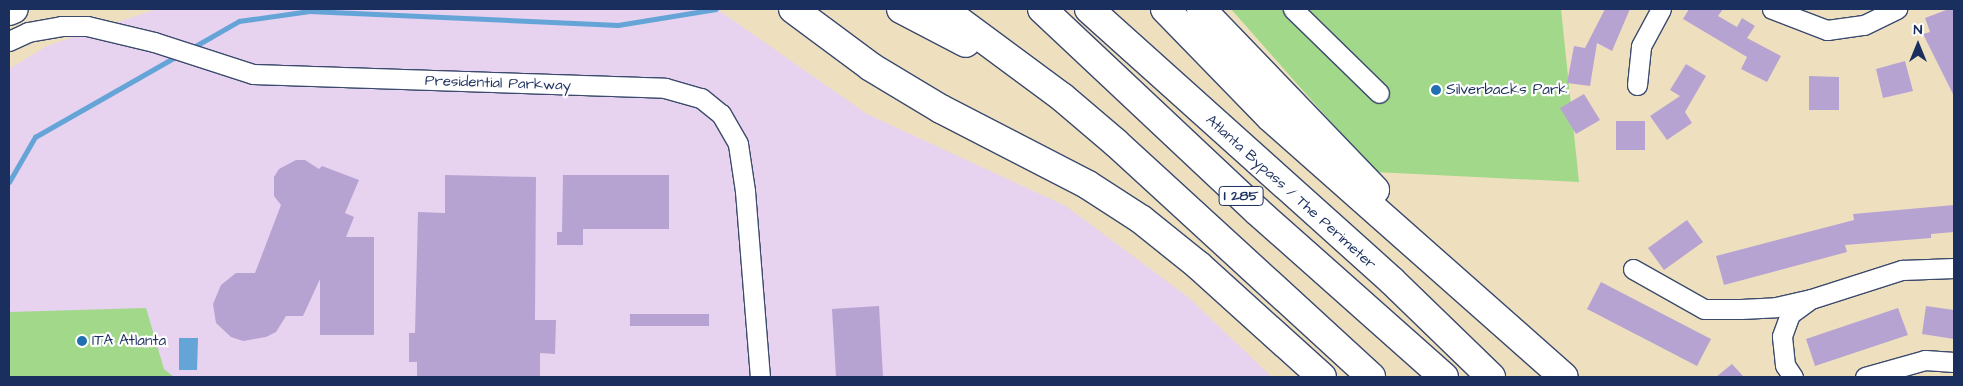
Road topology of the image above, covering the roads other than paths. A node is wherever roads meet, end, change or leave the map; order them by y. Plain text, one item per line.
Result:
1 (14, 9) edge
2 (793, 9) edge
3 (901, 9) edge
4 (943, 9) edge
5 (1042, 9) edge
6 (1089, 9) edge
7 (1108, 9) edge
8 (1164, 9) edge
9 (1202, 9) edge
10 (1216, 9) edge
11 (1293, 9) edge
12 (1661, 9) edge
13 (1772, 9) edge
14 (1897, 9) edge
15 (9, 11) edge
16 (9, 41) edge
17 (1266, 74) junction
18 (1636, 85) dead end
19 (1379, 93) dead end
20 (1183, 96) junction
21 (1116, 143) junction
22 (1954, 268) edge
23 (1633, 269) dead end
24 (1392, 281) junction
25 (1811, 299) junction
26 (1488, 309) junction
27 (1954, 362) edge
28 (1364, 372) edge
29 (760, 377) edge
30 (1322, 377) edge
31 (1444, 377) edge
32 (1491, 377) edge
33 (1512, 377) edge
34 (1564, 377) edge
35 (1793, 377) edge
36 (1865, 377) edge

1 - 15 highway
2 - 30 highway
3 - 21 highway
4 - 21 highway
5 - 31 highway, I 285
6 - 20 highway, Atlanta Bypass / The Perimeter / I 285
7 - 20 highway
8 - 26 highway
9 - 17 highway
10 - 17 highway
11 - 19 street
12 - 18 street
13 - 14 street
16 - 29 street, Presidential Parkway
17 - 26 highway
20 - 24 highway, Atlanta Bypass / The Perimeter / I 285
21 - 28 highway
22 - 25 street
23 - 25 street
24 - 32 highway, Atlanta Bypass / The Perimeter / I 285
24 - 33 highway
25 - 35 street
26 - 34 highway
27 - 36 street

